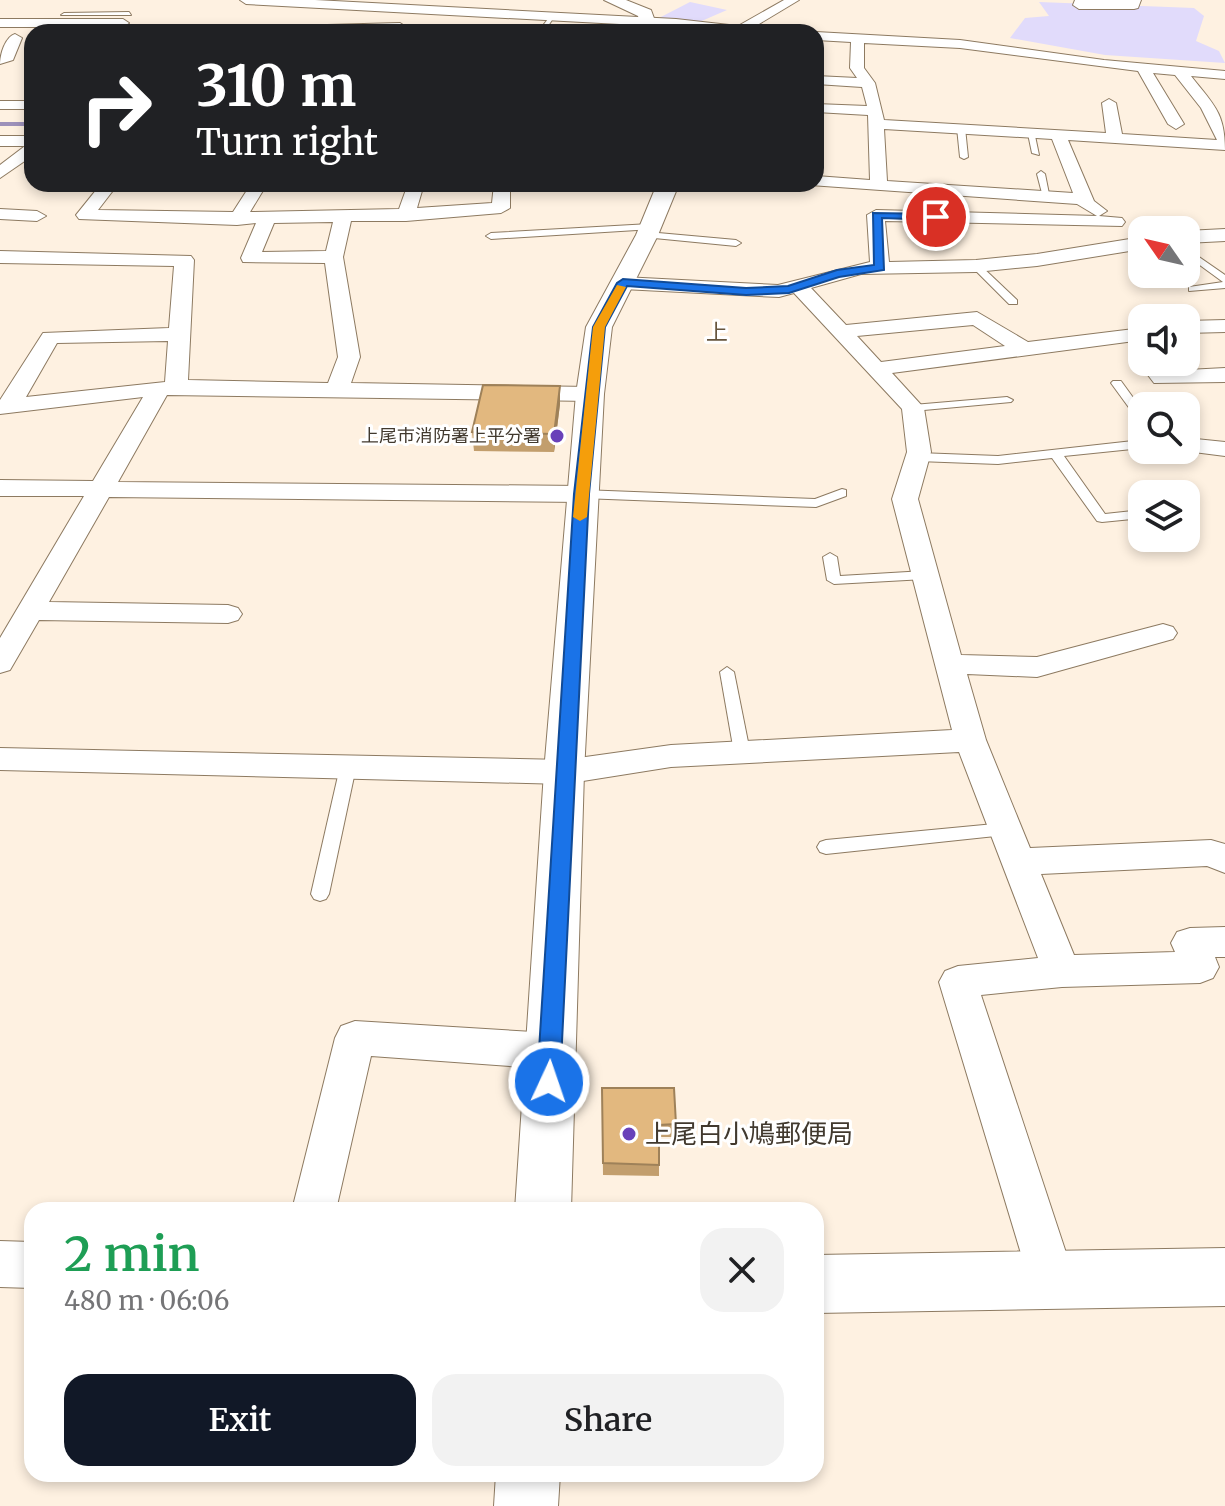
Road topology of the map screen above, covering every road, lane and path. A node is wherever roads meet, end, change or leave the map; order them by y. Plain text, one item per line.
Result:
1 (139, 0) edge
2 (246, 0) edge
3 (477, 0) edge
4 (612, 0) edge
5 (793, 0) edge
6 (1081, 0) edge
7 (1135, 0) edge
8 (314, 1) edge
9 (428, 10) junction
10 (467, 13) junction
11 (64, 15) dead end
12 (551, 17) junction
13 (0, 23) edge
14 (123, 23) edge
15 (420, 24) edge
16 (546, 24) edge
17 (620, 24) edge
18 (649, 24) edge
19 (751, 24) edge
20 (824, 36) edge
21 (858, 38) junction
22 (6, 41) edge
23 (1009, 50) junction
24 (0, 60) edge
25 (1143, 68) junction
26 (1179, 71) junction
27 (1020, 73) dead end
28 (1225, 75) edge
29 (824, 80) edge
30 (868, 83) junction
31 (1161, 97) junction
32 (1201, 98) junction
33 (1109, 103) dead end
34 (0, 105) edge
35 (24, 105) edge
36 (824, 108) edge
37 (879, 110) junction
38 (1176, 124) dead end
39 (961, 128) junction
40 (1030, 131) junction
41 (1058, 134) junction
42 (1115, 138) junction
43 (0, 141) edge
44 (24, 141) edge
45 (1225, 142) edge
46 (1036, 153) dead end
47 (24, 154) edge
48 (964, 157) dead end
49 (0, 174) edge
50 (1041, 174) dead end
51 (21, 176) dead end
52 (824, 182) edge
53 (879, 185) junction
54 (104, 192) edge
55 (254, 192) edge
56 (414, 192) edge
57 (502, 192) edge
58 (665, 192) edge
59 (1047, 197) junction
60 (1084, 199) junction
61 (0, 214) edge
62 (37, 216) dead end
63 (406, 216) junction
64 (343, 218) junction
65 (237, 220) junction
66 (266, 220) junction
67 (1116, 222) junction
68 (1128, 229) edge
69 (648, 231) junction
70 (1225, 235) edge
71 (491, 236) dead end
72 (1200, 236) edge
73 (736, 243) dead end
74 (1128, 245) edge
75 (0, 257) edge
76 (334, 257) junction
77 (1200, 262) edge
78 (976, 266) junction
79 (880, 268) junction
80 (1225, 282) edge
81 (623, 283) junction
82 (799, 287) junction
83 (1192, 289) dead end
84 (1013, 302) dead end
85 (1225, 326) edge
86 (1200, 327) edge
87 (840, 332) junction
88 (181, 334) junction
89 (1128, 336) edge
90 (1027, 351) junction
91 (875, 369) junction
92 (1225, 375) edge
93 (1160, 376) edge
94 (1117, 383) dead end
95 (168, 388) junction
96 (337, 390) junction
97 (590, 394) junction
98 (1128, 398) edge
99 (1007, 400) dead end
100 (5, 406) edge
101 (913, 408) junction
102 (1128, 445) edge
103 (1200, 446) edge
104 (1225, 449) edge
105 (1055, 453) junction
106 (918, 457) junction
107 (0, 488) edge
108 (101, 490) junction
109 (842, 493) dead end
110 (582, 494) junction
111 (1128, 515) edge
112 (830, 557) dead end
113 (925, 575) junction
114 (31, 611) junction
115 (228, 614) dead end
116 (1163, 633) dead end
117 (5, 647) edge
118 (948, 664) junction
119 (727, 672) dead end
120 (970, 740) junction
121 (742, 752) junction
122 (0, 759) edge
123 (348, 767) junction
124 (564, 772) junction
125 (1005, 829) junction
126 (826, 847) dead end
127 (1225, 860) edge
128 (1018, 862) junction
129 (320, 894) dead end
130 (1225, 942) edge
131 (1062, 971) junction
132 (550, 1051) junction
133 (316, 1202) edge
134 (543, 1202) edge
135 (0, 1264) edge
136 (24, 1265) edge
137 (1225, 1277) edge
138 (1052, 1280) junction
139 (824, 1284) edge
140 (528, 1482) edge
141 (526, 1506) edge

1 - 14 street
2 - 8 street
3 - 10 street
4 - 18 street
5 - 19 street
6 - 7 street
8 - 9 street
9 - 10 street
9 - 15 street
10 - 12 street
11 - 14 lane
12 - 16 lane
12 - 17 street
13 - 14 street
20 - 21 street
21 - 23 street
21 - 30 street
22 - 24 street
23 - 25 street
23 - 27 street
25 - 26 street
25 - 31 street
26 - 28 street
26 - 32 street
29 - 30 street
30 - 37 street
31 - 32 street
31 - 38 street
32 - 45 street
33 - 42 street
34 - 35 street
36 - 37 street
37 - 39 street
37 - 53 street
39 - 40 street
39 - 48 lane
40 - 41 street
40 - 46 lane
41 - 42 street
41 - 60 street
42 - 45 street
43 - 44 street
47 - 49 street
49 - 51 street
50 - 59 lane
52 - 53 street
53 - 59 street
54 - 65 street
55 - 65 street
56 - 63 street
57 - 63 street
58 - 69 street
59 - 60 street
60 - 67 street
61 - 62 street
63 - 64 street
64 - 66 street
64 - 76 street
65 - 66 street
66 - 76 street
67 - 68 street
67 - 79 street
69 - 71 lane
69 - 73 lane
69 - 81 street
70 - 72 street
74 - 78 street
75 - 88 street
76 - 96 street
77 - 80 lane
78 - 79 street
78 - 84 lane
79 - 82 street
80 - 83 lane
81 - 82 street
81 - 97 street
82 - 87 street
85 - 86 street
87 - 90 street
87 - 91 street
88 - 95 street
88 - 100 street
89 - 90 street
90 - 91 street
91 - 101 street
92 - 93 street
94 - 98 lane
95 - 96 street
95 - 100 street
95 - 108 street
96 - 97 street
97 - 110 street
99 - 101 lane
101 - 106 street
102 - 105 lane
103 - 104 street
105 - 106 lane
105 - 111 lane
106 - 113 street
107 - 108 street
108 - 110 street
108 - 114 street
109 - 110 lane
110 - 124 street
112 - 113 lane
113 - 118 street
114 - 115 street
114 - 117 street
116 - 118 street
118 - 120 street
119 - 121 lane
120 - 121 street
120 - 125 street
121 - 124 street
122 - 123 street
123 - 124 street
123 - 129 lane
124 - 132 street
125 - 126 lane
125 - 128 street
127 - 128 street
128 - 131 street
130 - 131 street
131 - 138 street
132 - 133 street
132 - 134 street
135 - 136 street
137 - 138 street
138 - 139 street
140 - 141 street

